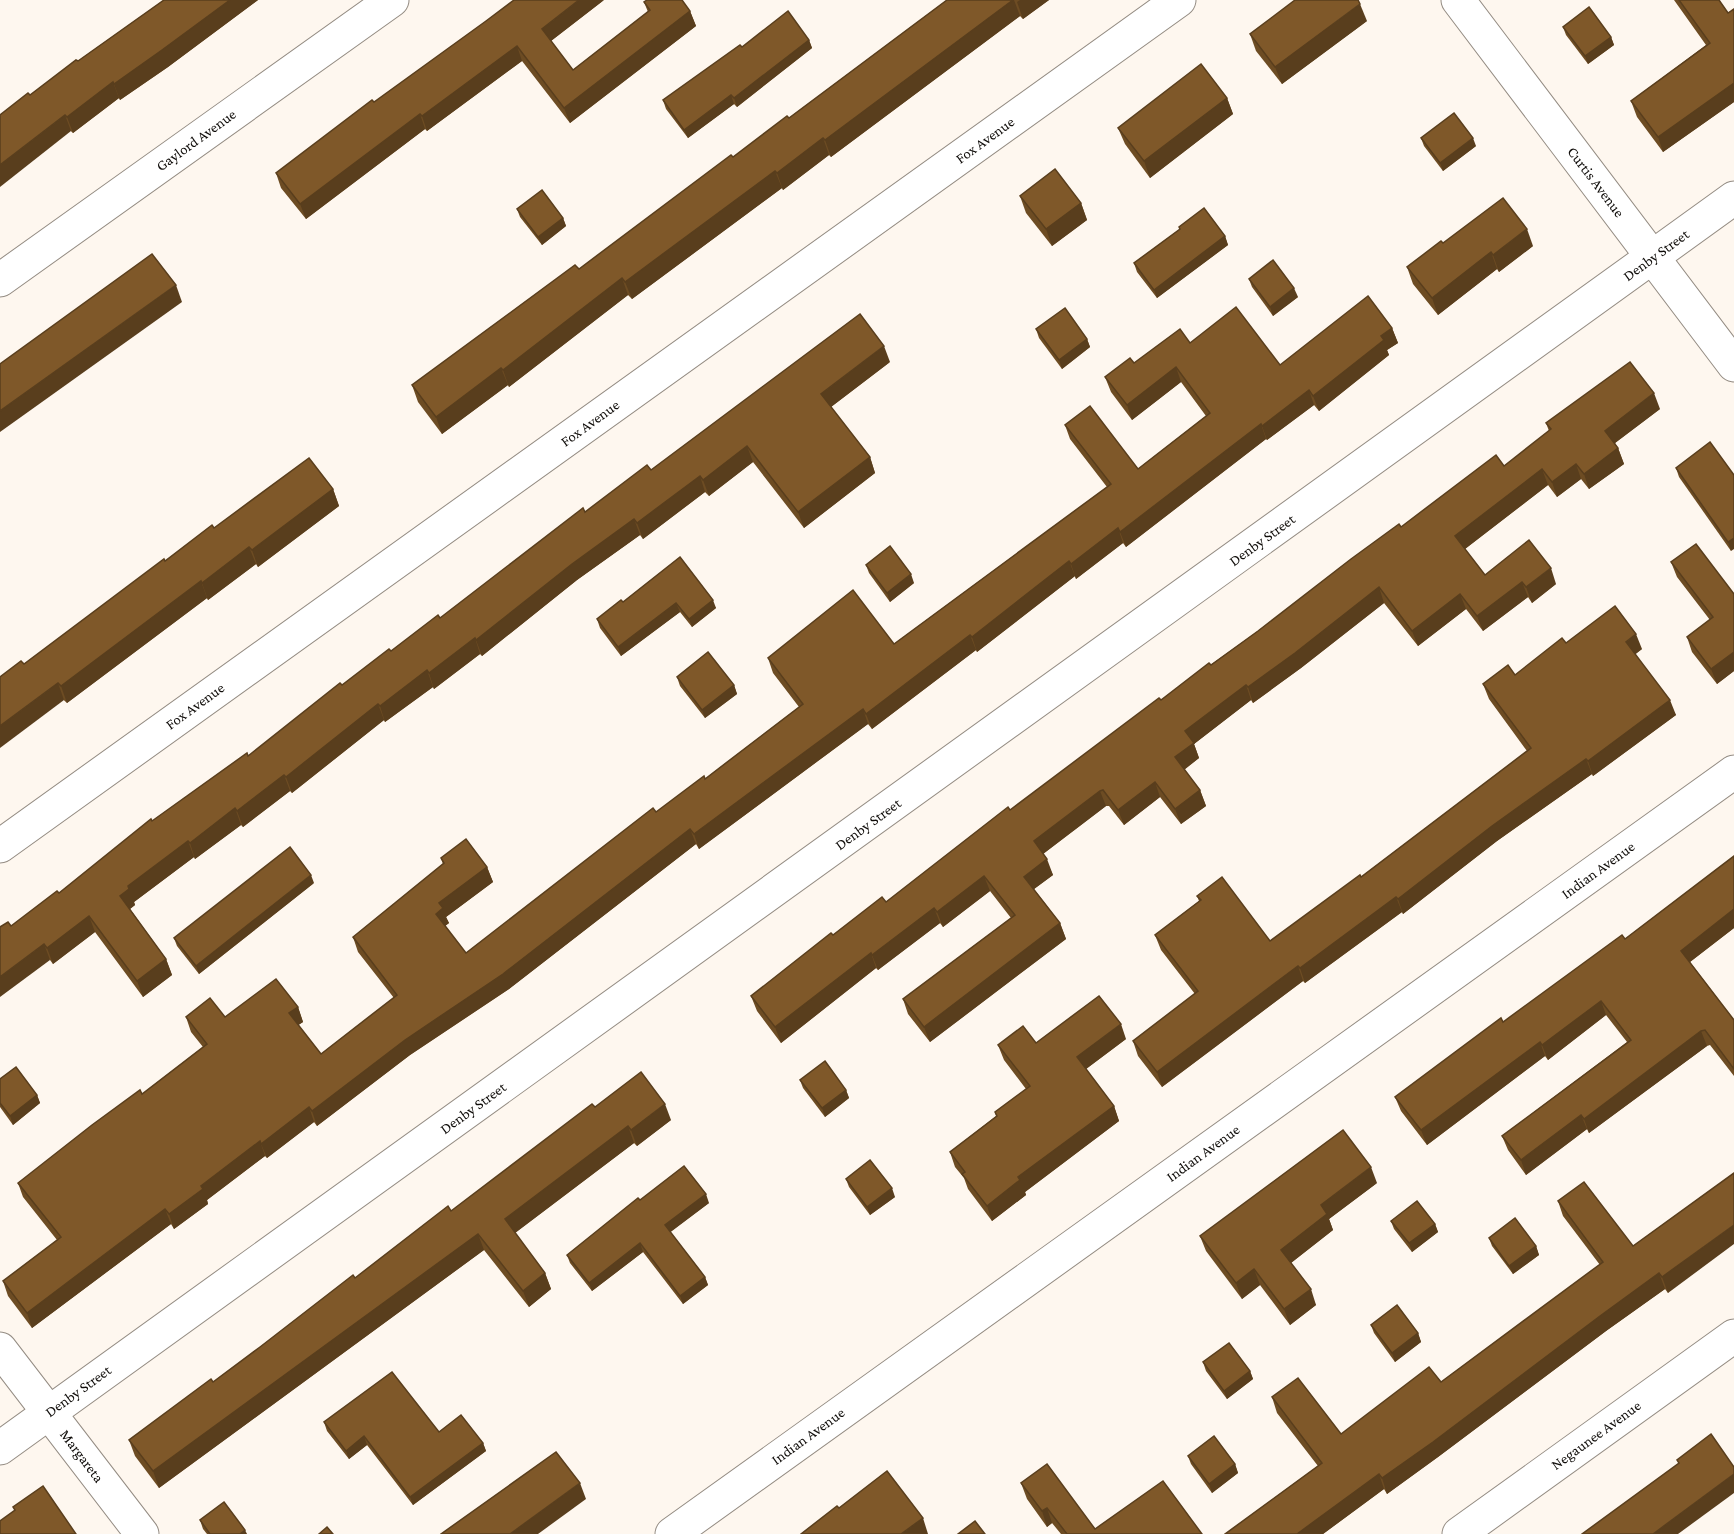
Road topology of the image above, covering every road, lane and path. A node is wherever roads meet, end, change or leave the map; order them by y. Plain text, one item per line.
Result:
1 (392, 0) edge
2 (1179, 0) edge
3 (1458, 0) edge
4 (1734, 198) edge
5 (1652, 258) junction
6 (0, 280) edge
7 (1734, 365) edge
8 (1734, 772) edge
9 (0, 846) edge
10 (1734, 1336) edge
11 (0, 1349) edge
12 (49, 1413) junction
13 (0, 1448) edge
14 (142, 1534) edge
15 (672, 1534) edge
16 (1459, 1534) edge

1 - 6 street, Gaylord Avenue
2 - 9 street, Fox Avenue
3 - 5 street, Curtis Avenue
4 - 5 street, Denby Street
5 - 7 street, Curtis Avenue
5 - 12 street, Denby Street
8 - 15 street, Indian Avenue
10 - 16 street, Negaunee Avenue
11 - 12 street, Margareta
12 - 13 street, Denby Street
12 - 14 street, Margareta

